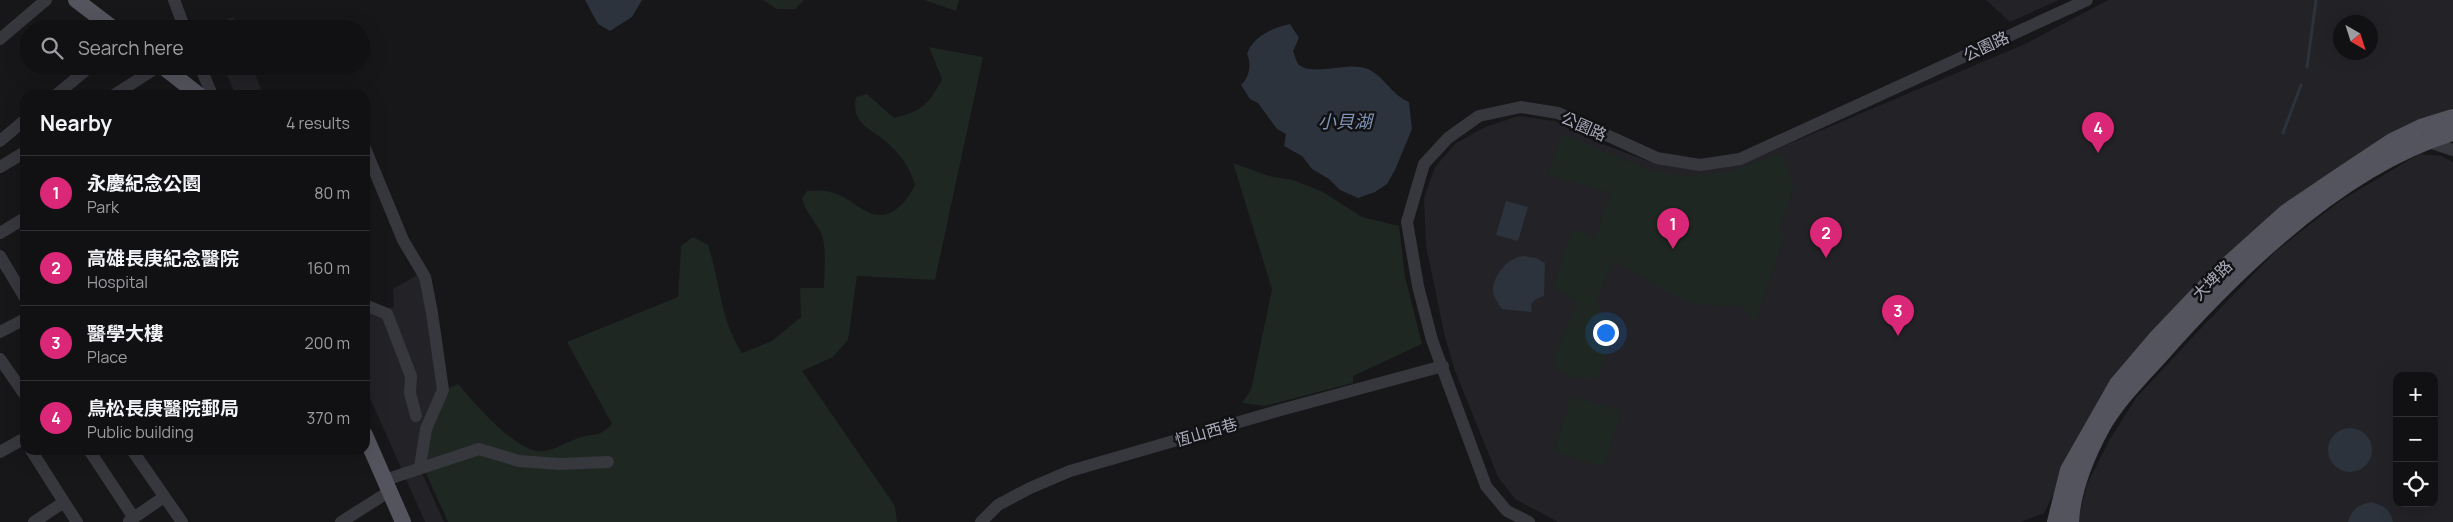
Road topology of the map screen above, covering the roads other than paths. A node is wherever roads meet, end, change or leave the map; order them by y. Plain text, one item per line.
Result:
1 (46, 0) edge
2 (76, 0) edge
3 (174, 0) edge
4 (2087, 0) edge
5 (22, 20) edge
6 (102, 20) edge
7 (182, 20) edge
8 (20, 22) edge
9 (0, 39) edge
10 (80, 75) edge
11 (146, 75) edge
12 (172, 75) edge
13 (204, 75) edge
14 (62, 90) edge
15 (122, 90) edge
16 (192, 90) edge
17 (210, 90) edge
18 (2453, 117) edge
19 (20, 124) edge
20 (2453, 133) edge
21 (0, 141) edge
22 (2426, 141) junction
23 (2453, 150) edge
24 (20, 155) edge
25 (370, 160) edge
26 (0, 167) edge
27 (20, 221) edge
28 (0, 234) edge
29 (0, 256) edge
30 (19, 276) edge
31 (370, 307) edge
32 (20, 322) edge
33 (0, 332) edge
34 (0, 359) edge
35 (1443, 366) junction
36 (20, 388) edge
37 (416, 416) dead end
38 (20, 442) edge
39 (370, 447) edge
40 (0, 452) edge
41 (34, 455) edge
42 (92, 455) edge
43 (135, 455) edge
44 (608, 462) dead end
45 (420, 467) junction
46 (387, 486) junction
47 (164, 497) junction
48 (64, 502) junction
49 (131, 520) edge
50 (34, 522) edge
51 (77, 522) edge
52 (182, 522) edge
53 (341, 522) edge
54 (403, 522) edge
55 (981, 522) edge
56 (1529, 522) edge
57 (2055, 522) edge
58 (2071, 522) edge

1 - 5 street
2 - 6 main road
3 - 7 street
4 - 35 street, 公園路
8 - 9 street
10 - 14 street
11 - 15 street
12 - 16 main road
13 - 17 street
18 - 57 main road, 大埤路
19 - 21 street
20 - 22 main road, 大埤路
22 - 23 street
22 - 58 main road, 大埤路
24 - 26 street
25 - 45 street
27 - 28 street
29 - 30 street
31 - 37 street
32 - 33 street
34 - 36 street
35 - 55 street, 恆山西巷
35 - 56 street, 公園路
38 - 40 street
39 - 46 main road
41 - 48 street
42 - 49 street
43 - 47 street
44 - 45 street
45 - 46 street
46 - 53 street
46 - 54 main road
47 - 49 street
47 - 52 street
48 - 50 street
48 - 51 street

